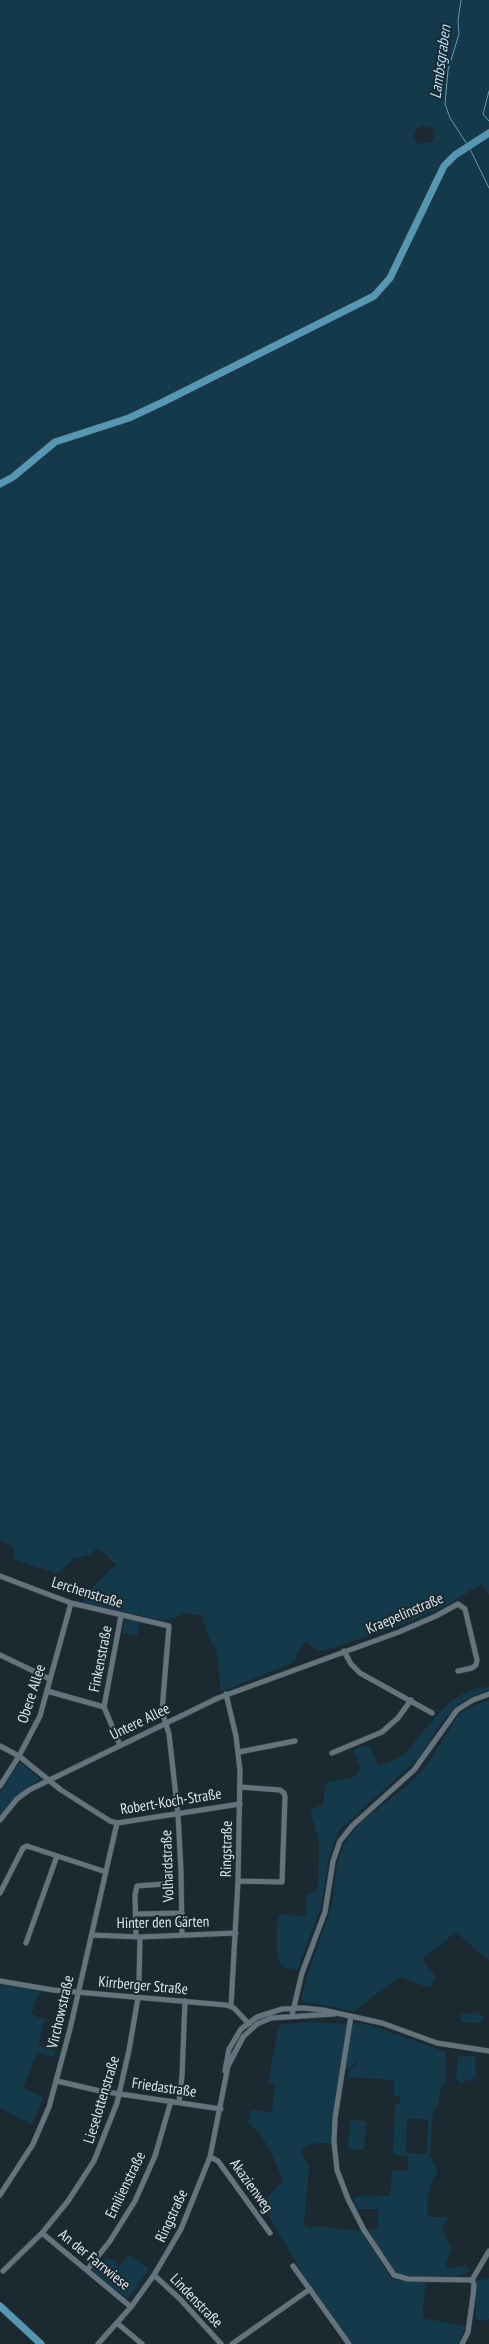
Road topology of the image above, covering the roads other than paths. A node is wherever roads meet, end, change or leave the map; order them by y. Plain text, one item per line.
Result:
1 (489, 133) edge
2 (0, 484) edge
3 (0, 1576) edge
4 (71, 1603) junction
5 (121, 1616) junction
6 (169, 1626) joint
7 (344, 1651) junction
8 (0, 1655) edge
9 (302, 1666) joint
10 (458, 1671) dead end
11 (50, 1679) junction
12 (47, 1691) junction
13 (226, 1694) junction
14 (489, 1694) edge
15 (411, 1700) junction
16 (104, 1707) junction
17 (432, 1713) dead end
18 (165, 1723) junction
19 (294, 1741) dead end
20 (120, 1745) junction
21 (0, 1746) edge
22 (239, 1752) junction
23 (332, 1754) dead end
24 (19, 1756) junction
25 (47, 1780) junction
26 (0, 1786) edge
27 (240, 1786) junction
28 (240, 1804) junction
29 (178, 1814) junction
30 (0, 1820) edge
31 (117, 1823) junction
32 (57, 1856) junction
33 (106, 1872) junction
34 (238, 1881) junction
35 (164, 1884) dead end
36 (0, 1893) edge
37 (182, 1913) junction
38 (136, 1914) junction
39 (236, 1933) junction
40 (92, 1935) junction
41 (182, 1935) junction
42 (138, 1937) junction
43 (26, 1943) dead end
44 (0, 1981) edge
45 (138, 1983) dead end
46 (78, 1992) junction
47 (138, 1998) junction
48 (185, 2001) junction
49 (231, 2006) junction
50 (293, 2008) junction
51 (334, 2014) junction
52 (292, 2015) junction
53 (351, 2016) junction
54 (248, 2023) junction
55 (252, 2028) junction
56 (489, 2051) edge
57 (226, 2077) junction
58 (57, 2081) junction
59 (119, 2094) junction
60 (171, 2101) junction
61 (179, 2102) junction
62 (221, 2109) junction
63 (210, 2157) junction
64 (0, 2195) edge
65 (42, 2233) junction
66 (270, 2233) dead end
67 (489, 2252) edge
68 (293, 2266) dead end
69 (86, 2270) junction
70 (2, 2271) dead end
71 (154, 2275) junction
72 (472, 2280) junction
73 (310, 2290) junction
74 (0, 2306) edge
75 (131, 2307) junction
76 (117, 2323) junction
77 (41, 2344) edge
78 (98, 2344) edge
79 (142, 2344) edge
80 (220, 2344) edge
81 (232, 2344) edge
82 (349, 2344) edge
83 (462, 2344) edge

1 - 2 main road
3 - 4 street, Lerchenstraße
4 - 5 street, Lerchenstraße
4 - 11 street, Obere Allee
5 - 6 street, Lerchenstraße
5 - 16 street, Finkenstraße
6 - 18 street, Volhardstraße
7 - 9 street, Kraepelinstraße
7 - 10 street, Kraepelinstraße
7 - 15 street
8 - 11 street
9 - 13 street, Untere Allee
11 - 12 street, Obere Allee
12 - 16 street
12 - 24 street, Obere Allee
13 - 18 street, Untere Allee
13 - 22 street, Ringstraße
14 - 50 street
15 - 17 street
15 - 23 street
16 - 20 street
18 - 20 street, Untere Allee
18 - 29 street, Volhardstraße
19 - 22 street
20 - 25 street, Untere Allee
21 - 24 street, Robert-Koch-Straße
22 - 27 street, Ringstraße
24 - 25 street, Robert-Koch-Straße
24 - 26 street, Obere Allee
25 - 30 street, Untere Allee
25 - 31 street, Robert-Koch-Straße
27 - 28 street, Ringstraße
27 - 34 street
28 - 29 street, Robert-Koch-Straße
28 - 34 street, Ringstraße
29 - 31 street, Robert-Koch-Straße
29 - 37 street, Volhardstraße
31 - 33 street, Virchowstraße
32 - 33 street
32 - 36 street
32 - 43 street
33 - 40 street, Virchowstraße
34 - 39 street, Ringstraße
35 - 38 street, Volhardstraße
37 - 38 street, Volhardstraße
37 - 41 street, Volhardstraße
38 - 42 street, Volhardstraße
39 - 41 street, Hinter den Gärten
39 - 49 street, Ringstraße
40 - 42 street, Hinter den Gärten
40 - 46 street, Virchowstraße
41 - 42 street, Hinter den Gärten
42 - 45 street, Volhardstraße
44 - 46 street, Kirrberger Straße
46 - 47 street, Kirrberger Straße
46 - 58 street, Virchowstraße
47 - 48 street, Kirrberger Straße
47 - 59 street, Lieselottenstraße
48 - 49 street, Kirrberger Straße
48 - 61 street
49 - 54 street
50 - 51 street, Ringstraße
50 - 52 street
50 - 54 street, Ringstraße
51 - 52 street, Ringstraße
51 - 53 street
52 - 55 street, Ringstraße
53 - 56 street
53 - 72 street
54 - 55 street
54 - 57 street, Ringstraße
55 - 57 street, Ringstraße
57 - 62 street, Ringstraße
58 - 59 street, Friedastraße
58 - 64 street, Virchowstraße
59 - 60 street, Friedastraße
59 - 65 street, Lieselottenstraße
60 - 61 street, Friedastraße
60 - 69 street, Emilienstraße
61 - 62 street, Friedastraße
62 - 63 street, Ringstraße
63 - 66 street, Akazienweg
63 - 71 street, Ringstraße
65 - 69 street, An der Farrwiese
65 - 70 street, Lieselottenstraße
67 - 72 street
68 - 73 street
69 - 75 street, An der Farrwiese
71 - 75 street, Ringstraße
71 - 80 street, Lindenstraße
72 - 83 street
73 - 81 street
73 - 82 street
74 - 77 main road
75 - 76 street, Ringstraße
76 - 78 street, Ringstraße
76 - 79 street

